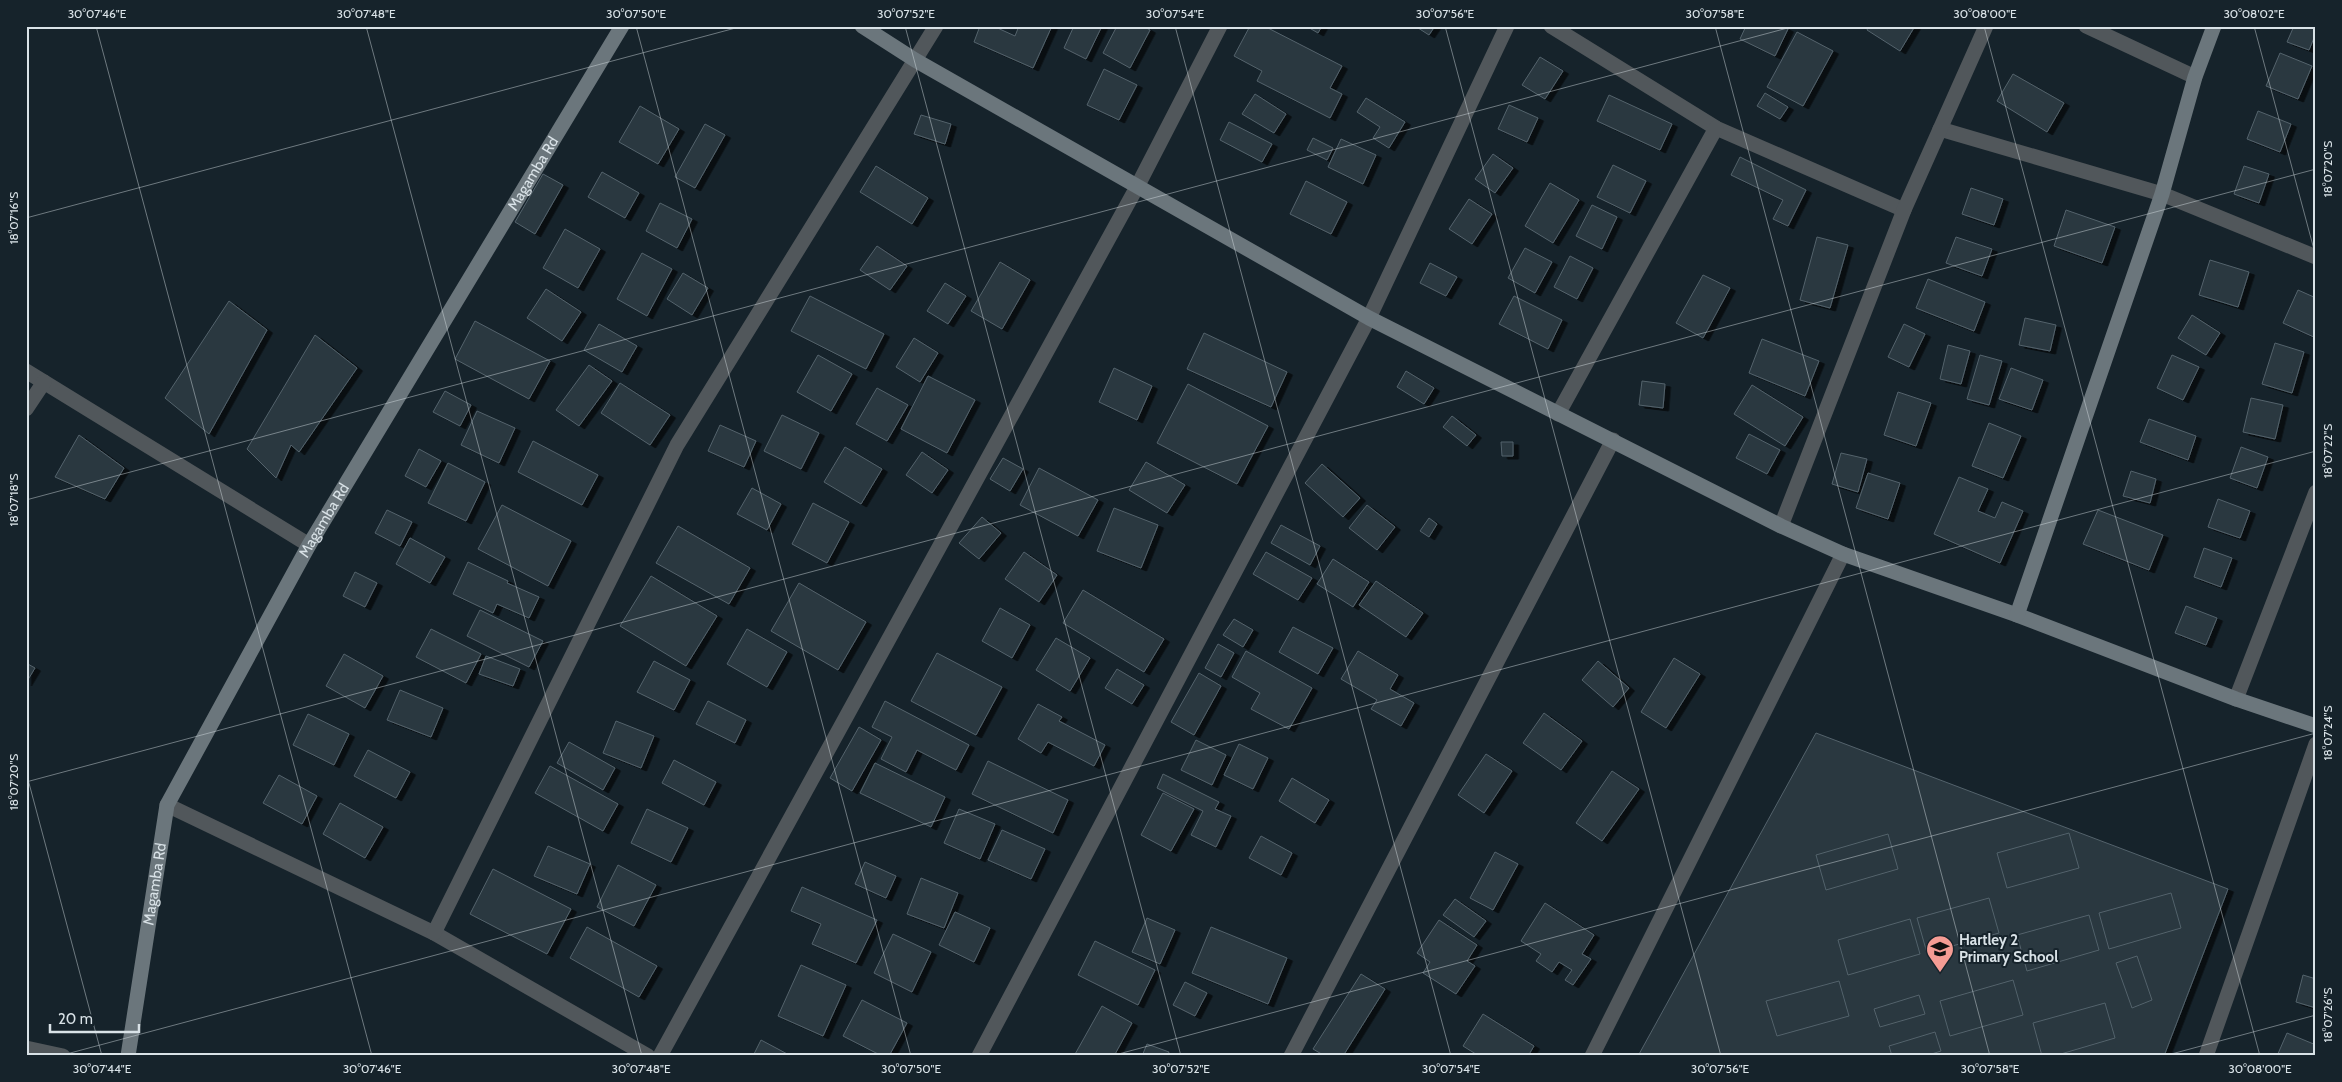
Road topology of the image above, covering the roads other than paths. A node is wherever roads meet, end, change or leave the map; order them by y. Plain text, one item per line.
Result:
1 (622, 26) edge
2 (862, 26) edge
3 (936, 26) edge
4 (1220, 26) edge
5 (1507, 26) edge
6 (1550, 26) edge
7 (1986, 26) edge
8 (2086, 26) edge
9 (2214, 26) edge
10 (915, 60) junction
11 (2195, 77) junction
12 (1716, 128) junction
13 (1940, 129) junction
14 (1138, 185) junction
15 (2162, 194) junction
16 (1904, 210) junction
17 (2316, 257) edge
18 (1369, 318) junction
19 (26, 371) edge
20 (44, 382) junction
21 (26, 409) edge
22 (1558, 414) junction
23 (1613, 440) junction
24 (2316, 492) edge
25 (1781, 526) junction
26 (309, 545) junction
27 (1843, 554) junction
28 (2017, 615) junction
29 (2236, 699) junction
30 (2316, 726) edge
31 (2316, 744) edge
32 (167, 805) junction
33 (434, 933) junction
34 (26, 1048) edge
35 (63, 1056) edge
36 (128, 1056) edge
37 (648, 1056) edge
38 (660, 1056) edge
39 (979, 1056) edge
40 (1291, 1056) edge
41 (1592, 1056) edge
42 (2206, 1056) edge

1 - 26 street, Magamba Rd
2 - 10 street
3 - 10 street
4 - 14 street
5 - 18 street
6 - 12 street
7 - 13 street
8 - 11 street
9 - 11 street
10 - 14 street
10 - 33 street
11 - 15 street
12 - 16 street
12 - 22 street
13 - 15 street
13 - 16 street
14 - 18 street
14 - 38 street
15 - 17 street
15 - 28 street
16 - 25 street
18 - 22 street
18 - 39 street
19 - 20 street
20 - 21 street
20 - 26 street
22 - 23 street
23 - 25 street
23 - 40 street
24 - 29 street
25 - 27 street
26 - 32 street, Magamba Rd
27 - 28 street
27 - 41 street
28 - 29 street
29 - 30 street
31 - 42 street
32 - 33 street
32 - 36 street, Magamba Rd
33 - 37 street
34 - 35 street

